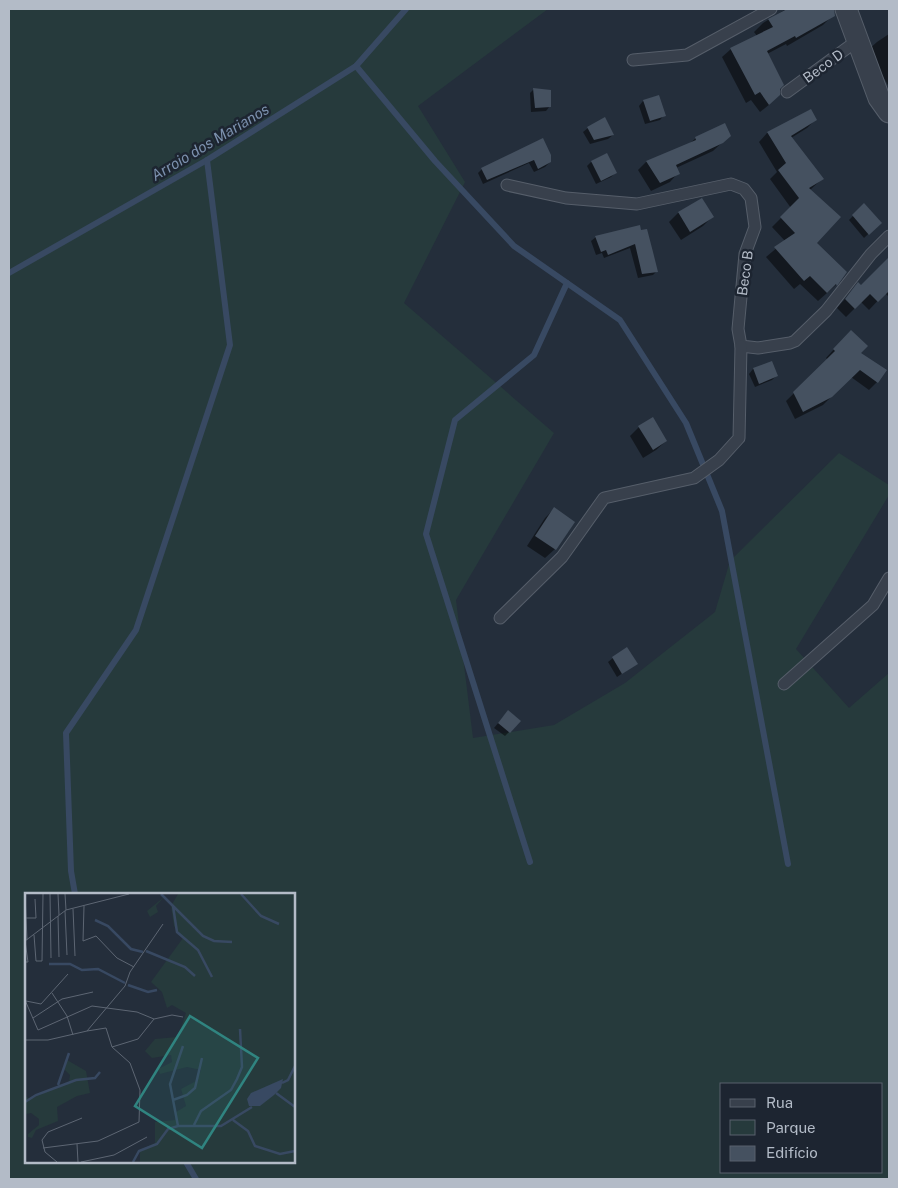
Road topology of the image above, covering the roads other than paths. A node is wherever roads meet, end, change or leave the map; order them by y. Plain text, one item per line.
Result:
1 (771, 9) edge
2 (846, 9) edge
3 (858, 40) junction
4 (634, 60) dead end
5 (787, 92) dead end
6 (889, 112) edge
7 (507, 185) dead end
8 (889, 236) edge
9 (741, 346) junction
10 (889, 578) edge
11 (500, 618) dead end
12 (784, 684) dead end

1 - 4 lane
2 - 3 street
3 - 5 lane, Beco D
3 - 6 street
7 - 9 lane, Beco B
8 - 9 lane
9 - 11 lane, Beco B
10 - 12 lane

